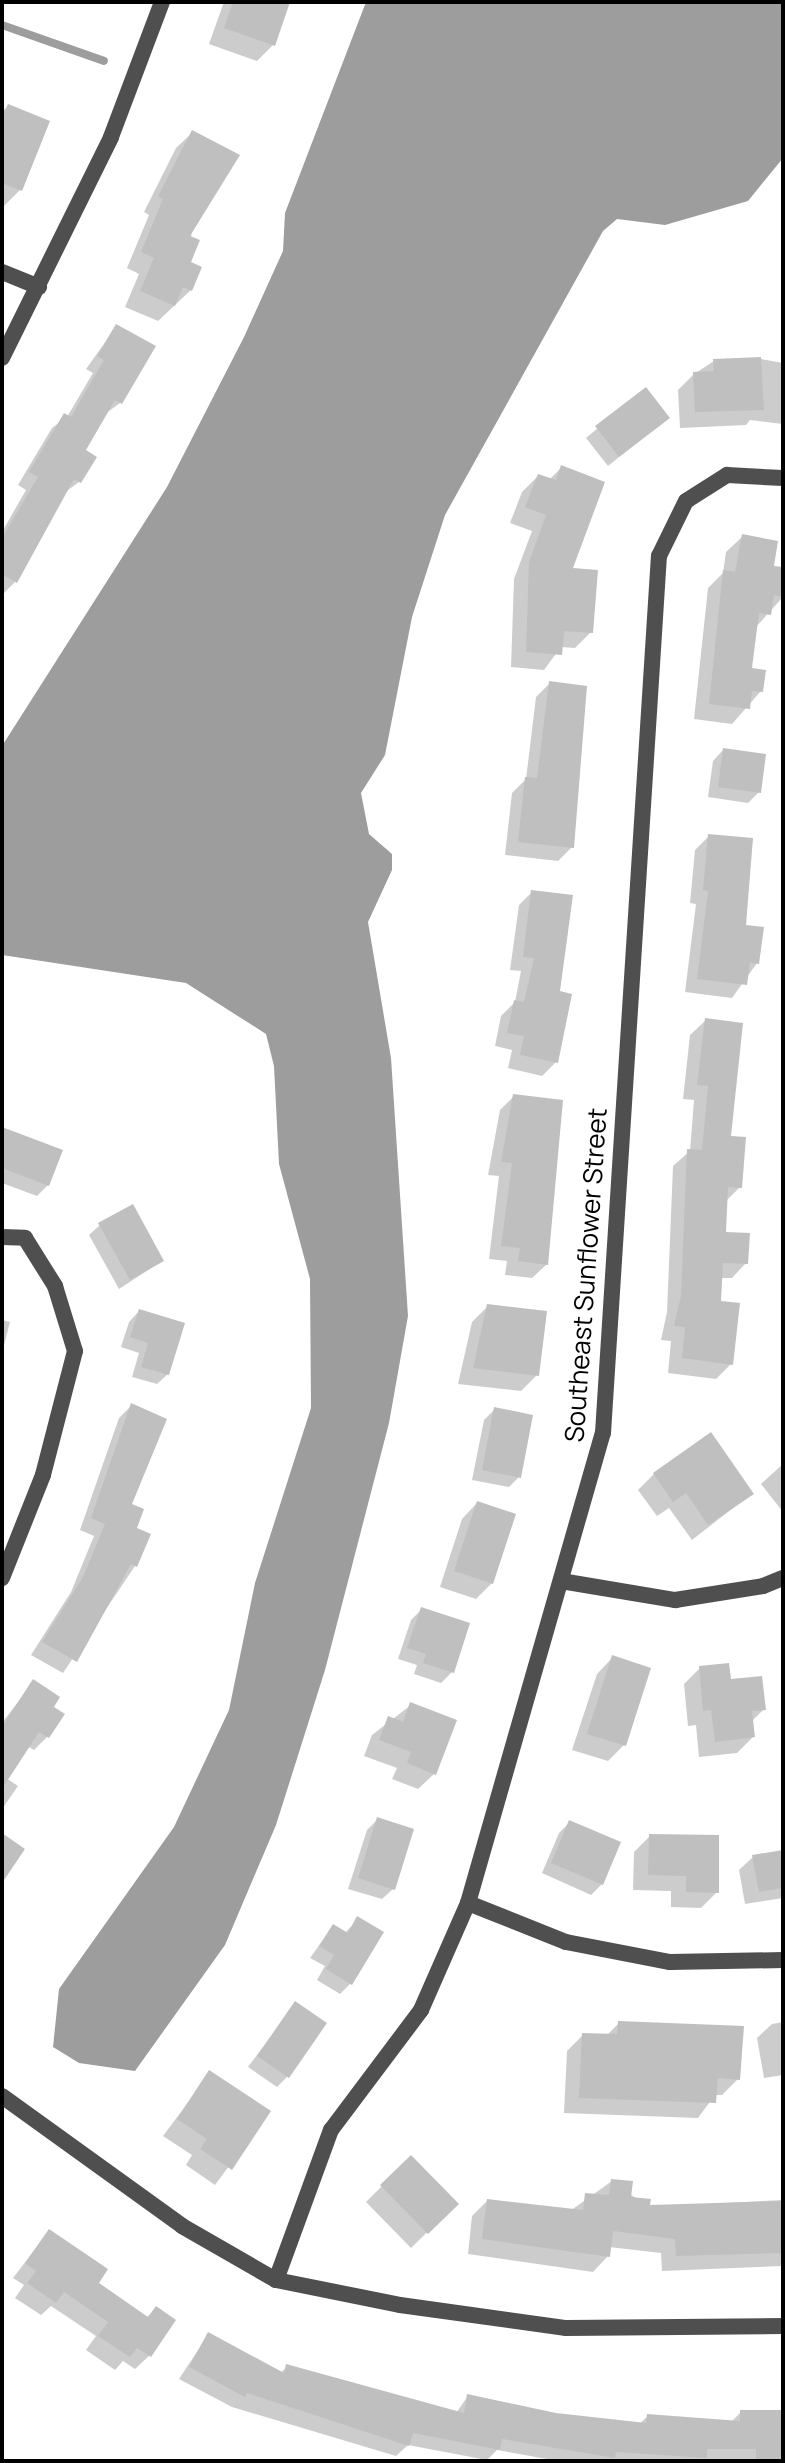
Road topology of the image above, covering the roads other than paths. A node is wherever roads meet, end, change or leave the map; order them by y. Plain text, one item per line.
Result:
1 (162, 2) edge
2 (2, 272) edge
3 (39, 287) junction
4 (2, 358) edge
5 (783, 478) edge
6 (2, 1237) edge
7 (2, 1578) edge
8 (783, 1578) edge
9 (561, 1581) junction
10 (468, 1903) junction
11 (783, 1960) edge
12 (2, 2096) edge
13 (276, 2280) junction
14 (783, 2326) edge

1 - 3 street
2 - 3 street
3 - 4 street
5 - 9 street, Southeast Sunflower Street
6 - 7 street
8 - 9 street
9 - 10 street, Southeast Sunflower Street
10 - 11 street
10 - 13 street, Southeast Sunflower Street
12 - 13 street
13 - 14 street

